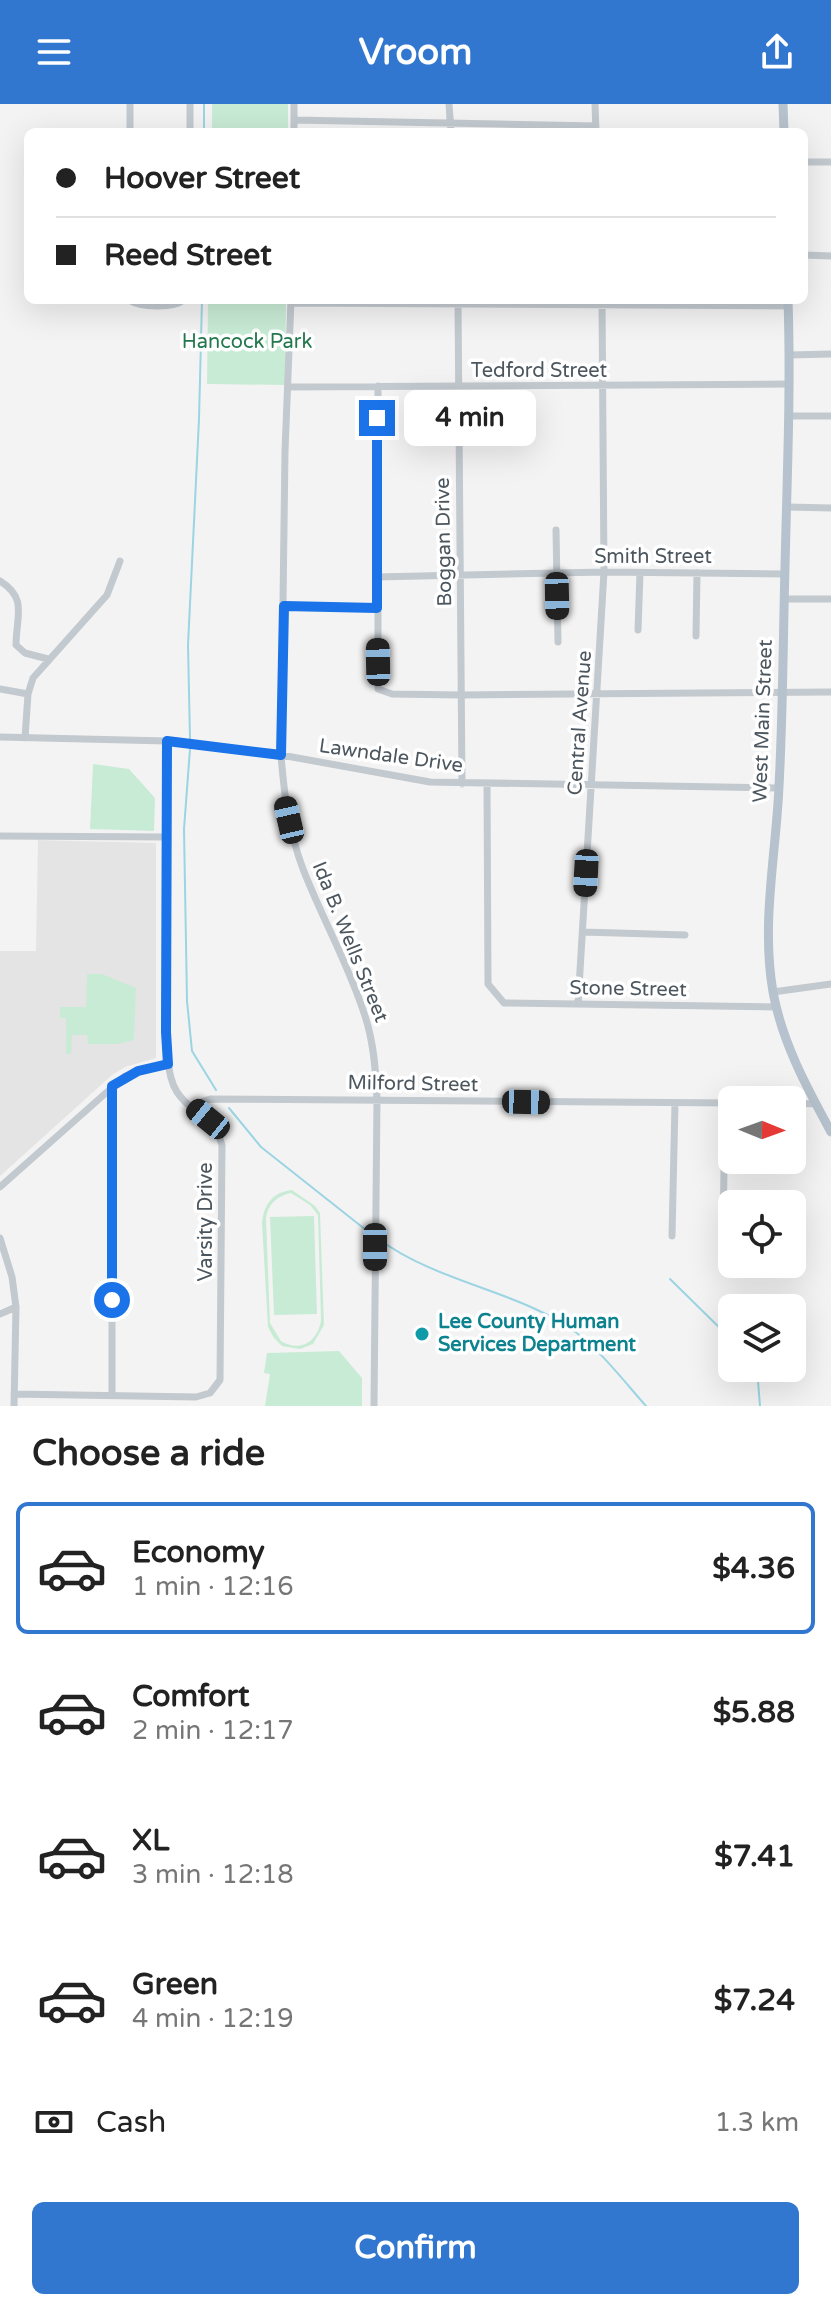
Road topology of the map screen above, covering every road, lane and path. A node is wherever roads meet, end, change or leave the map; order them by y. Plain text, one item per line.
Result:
1 (130, 104) edge
2 (190, 104) edge
3 (294, 104) edge
4 (449, 104) edge
5 (595, 104) edge
6 (783, 104) edge
7 (294, 120) junction
8 (450, 121) junction
9 (130, 128) edge
10 (190, 128) edge
11 (294, 128) edge
12 (451, 128) edge
13 (578, 128) edge
14 (596, 128) edge
15 (784, 128) edge
16 (808, 162) edge
17 (831, 162) edge
18 (808, 255) edge
19 (831, 256) edge
20 (136, 304) edge
21 (178, 304) edge
22 (291, 304) edge
23 (458, 304) edge
24 (602, 304) edge
25 (788, 304) edge
26 (831, 354) edge
27 (790, 355) junction
28 (789, 384) junction
29 (378, 386) junction
30 (604, 386) junction
31 (289, 387) junction
32 (458, 387) junction
33 (789, 416) junction
34 (831, 416) edge
35 (787, 507) junction
36 (831, 508) edge
37 (556, 530) dead end
38 (120, 561) dead end
39 (604, 572) junction
40 (556, 573) junction
41 (640, 573) junction
42 (697, 573) junction
43 (785, 574) junction
44 (461, 575) junction
45 (376, 577) junction
46 (0, 581) edge
47 (785, 599) junction
48 (831, 599) edge
49 (284, 606) junction
50 (377, 608) junction
51 (638, 630) dead end
52 (696, 636) dead end
53 (558, 642) dead end
54 (48, 659) junction
55 (0, 689) edge
56 (831, 692) edge
57 (28, 694) junction
58 (782, 694) junction
59 (461, 695) junction
60 (597, 695) junction
61 (0, 737) edge
62 (25, 738) junction
63 (167, 741) junction
64 (281, 755) junction
65 (462, 784) junction
66 (487, 784) junction
67 (591, 785) junction
68 (779, 788) junction
69 (0, 836) edge
70 (165, 837) junction
71 (583, 932) junction
72 (685, 935) dead end
73 (831, 984) edge
74 (773, 992) junction
75 (578, 1004) junction
76 (776, 1007) junction
77 (168, 1064) junction
78 (112, 1086) junction
79 (377, 1100) junction
80 (675, 1103) junction
81 (718, 1103) edge
82 (806, 1104) edge
83 (816, 1104) junction
84 (193, 1108) junction
85 (831, 1132) edge
86 (0, 1187) edge
87 (672, 1236) dead end
88 (0, 1238) edge
89 (16, 1307) junction
90 (0, 1314) edge
91 (14, 1394) junction
92 (112, 1395) junction
93 (183, 1401) edge
94 (14, 1406) edge
95 (374, 1406) edge

1 - 9 street
2 - 10 street
3 - 7 street
4 - 8 street
5 - 14 street
6 - 15 main road
7 - 8 street
7 - 11 street
8 - 12 street
8 - 13 street
16 - 17 street
18 - 19 street
20 - 21 street
22 - 31 street, Ida B. Wells Street
23 - 32 street, Boggan Drive
24 - 30 street, Central Avenue
25 - 27 main road, West Main Street
26 - 27 street
27 - 28 main road, West Main Street
28 - 30 street, Tedford Street
28 - 33 main road, West Main Street
29 - 31 street, Tedford Street
29 - 32 street, Tedford Street
29 - 45 street
30 - 32 street, Tedford Street
30 - 39 street, Central Avenue
31 - 49 street, Ida B. Wells Street
32 - 44 street, Boggan Drive
33 - 34 street
33 - 35 main road, West Main Street
35 - 36 street
35 - 43 main road, West Main Street
37 - 40 street
38 - 54 street
39 - 40 street, Smith Street
39 - 41 street, Smith Street
39 - 60 street, Central Avenue
40 - 44 street, Smith Street
40 - 53 street
41 - 42 street, Smith Street
41 - 51 street
42 - 43 street, Smith Street
42 - 52 street
43 - 47 main road, West Main Street
44 - 45 street, Smith Street
44 - 59 street, Boggan Drive
45 - 50 street
46 - 54 street
47 - 48 street
47 - 58 main road, West Main Street
49 - 50 street
49 - 64 street, Ida B. Wells Street
50 - 59 street
54 - 57 street
55 - 57 street
56 - 58 street
57 - 62 street
58 - 60 street
58 - 68 main road, West Main Street
59 - 60 street
59 - 65 street, Boggan Drive
60 - 67 street, Central Avenue
61 - 62 street, Lawndale Drive
62 - 63 street, Lawndale Drive
63 - 64 street, Lawndale Drive
63 - 70 street, Varsity Drive
64 - 65 street, Lawndale Drive
64 - 79 street, Ida B. Wells Street
65 - 66 street, Lawndale Drive
66 - 67 street, Lawndale Drive
66 - 75 street, Stone Street
67 - 68 street, Lawndale Drive
67 - 71 street, Central Avenue
68 - 74 main road, West Main Street
69 - 70 street
70 - 77 street, Varsity Drive
71 - 72 street
71 - 75 street, Central Avenue
73 - 74 street
74 - 76 main road, West Main Street
75 - 76 street, Stone Street
76 - 83 main road, West Main Street
77 - 78 street
77 - 84 street, Varsity Drive
78 - 86 street
78 - 92 street
79 - 80 street, Milford Street
79 - 84 street, Milford Street
79 - 95 street, Ida B. Wells Street
80 - 81 street, Milford Street
80 - 87 street
82 - 83 street
83 - 85 main road, West Main Street
84 - 93 street, Varsity Drive
88 - 89 street
89 - 90 street
89 - 91 street
91 - 92 street
91 - 94 street
92 - 93 street

